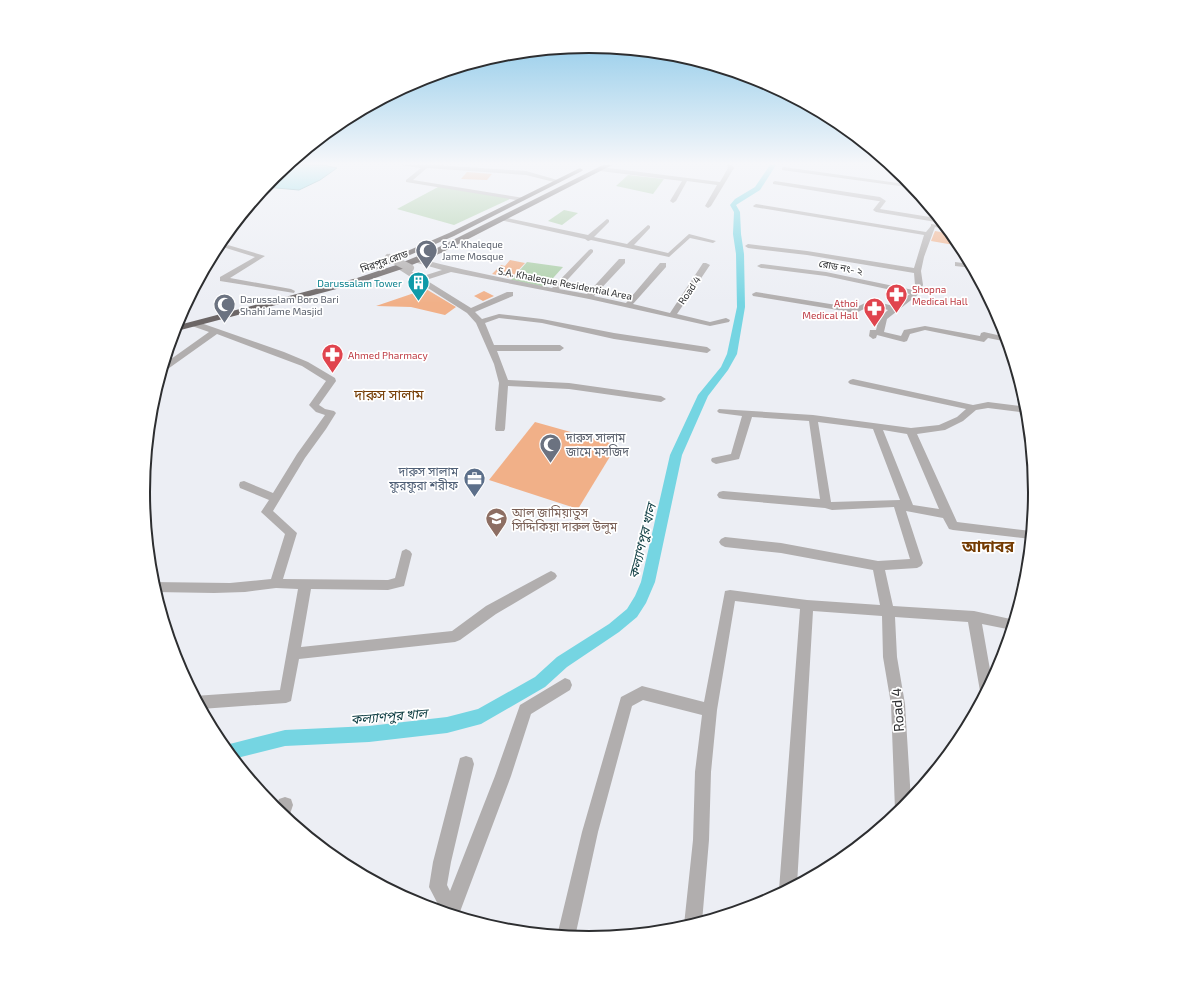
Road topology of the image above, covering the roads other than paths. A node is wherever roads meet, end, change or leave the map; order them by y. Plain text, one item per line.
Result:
1 (497, 211) edge
2 (518, 211) edge
3 (787, 211) edge
4 (883, 211) edge
5 (502, 219) junction
6 (607, 221) dead end
7 (934, 221) edge
8 (935, 222) edge
9 (648, 227) dead end
10 (928, 234) junction
11 (588, 239) junction
12 (713, 241) dead end
13 (748, 246) dead end
14 (228, 247) dead end
15 (628, 247) junction
16 (591, 251) dead end
17 (408, 254) junction
18 (388, 257) dead end
19 (417, 260) junction
20 (622, 261) dead end
21 (958, 264) dead end
22 (663, 265) dead end
23 (706, 265) dead end
24 (965, 265) edge
25 (761, 266) dead end
26 (399, 267) junction
27 (410, 268) dead end
28 (449, 270) junction
29 (917, 271) junction
30 (421, 279) junction
31 (554, 290) junction
32 (290, 291) junction
33 (916, 293) junction
34 (510, 294) dead end
35 (756, 294) dead end
36 (590, 297) junction
37 (628, 305) junction
38 (893, 309) junction
39 (470, 311) junction
40 (672, 315) junction
41 (185, 320) edge
42 (726, 320) dead end
43 (480, 322) junction
44 (195, 324) junction
45 (182, 328) edge
46 (216, 331) junction
47 (1000, 339) edge
48 (490, 348) junction
49 (560, 348) dead end
50 (707, 350) dead end
51 (169, 364) edge
52 (853, 382) dead end
53 (504, 383) junction
54 (661, 399) dead end
55 (973, 408) junction
56 (1020, 409) edge
57 (722, 411) dead end
58 (749, 414) junction
59 (813, 418) junction
60 (877, 427) junction
61 (500, 428) dead end
62 (911, 431) junction
63 (716, 460) dead end
64 (244, 485) dead end
65 (723, 495) dead end
66 (275, 498) junction
67 (826, 504) junction
68 (904, 506) junction
69 (947, 514) junction
70 (1027, 534) edge
71 (724, 542) dead end
72 (406, 554) dead end
73 (878, 566) junction
74 (551, 576) dead end
75 (276, 583) junction
76 (305, 585) junction
77 (160, 587) edge
78 (807, 605) junction
79 (888, 611) junction
80 (974, 617) junction
81 (1008, 624) edge
82 (294, 654) junction
83 (985, 682) edge
84 (565, 686) dead end
85 (203, 702) edge
86 (710, 710) junction
87 (466, 764) dead end
88 (903, 800) edge
89 (788, 884) edge
90 (450, 910) edge
91 (451, 910) edge
92 (694, 919) edge
93 (567, 931) edge

1 - 17 highway, মিরপুর রোড
2 - 5 highway, মিরপুর রোড
3 - 10 street
4 - 7 street
5 - 11 street
5 - 19 highway, মিরপুর রোড
6 - 11 street
8 - 10 street
9 - 15 street
10 - 29 street
11 - 15 street
12 - 15 street
13 - 29 street
14 - 32 street
16 - 31 street
17 - 19 highway
17 - 32 highway, মিরপুর রোড
18 - 27 street, bridge
19 - 26 highway, মিরপুর রোড
19 - 28 street, S.A. Khaleque Residential Area
20 - 36 street
21 - 24 street
22 - 37 street
23 - 40 street, Road 4
25 - 33 street, রোড নং- ২
26 - 30 street
26 - 44 highway, মিরপুর রোড
28 - 30 street
28 - 31 street, S.A. Khaleque Residential Area
29 - 33 street
30 - 39 street
31 - 36 street, S.A. Khaleque Residential Area
32 - 41 highway, মিরপুর রোড
33 - 38 street
34 - 39 street
35 - 38 street
36 - 37 street, S.A. Khaleque Residential Area
37 - 40 street, S.A. Khaleque Residential Area
38 - 47 street
39 - 43 street
40 - 42 street, S.A. Khaleque Residential Area
43 - 48 street
43 - 50 street
44 - 45 highway, মিরপুর রোড
44 - 46 street
46 - 51 street
46 - 66 street
48 - 49 street
48 - 53 street
52 - 55 street
53 - 54 street
53 - 61 street
55 - 56 street
55 - 62 street
57 - 58 street
58 - 59 street
58 - 63 street
59 - 60 street
59 - 67 street
60 - 62 street
60 - 68 street
62 - 69 street
64 - 66 street
65 - 67 street
66 - 75 street
67 - 68 street
68 - 69 street
68 - 73 street
69 - 70 street
71 - 73 street
72 - 76 street
73 - 79 street, Road 4
74 - 82 street
75 - 76 street
75 - 77 street
76 - 82 street
78 - 79 street
78 - 86 street
78 - 89 street
79 - 80 street
79 - 88 street, Road 4
80 - 81 street
80 - 83 street
82 - 85 street
84 - 91 street
86 - 92 street
86 - 93 street
87 - 90 street

